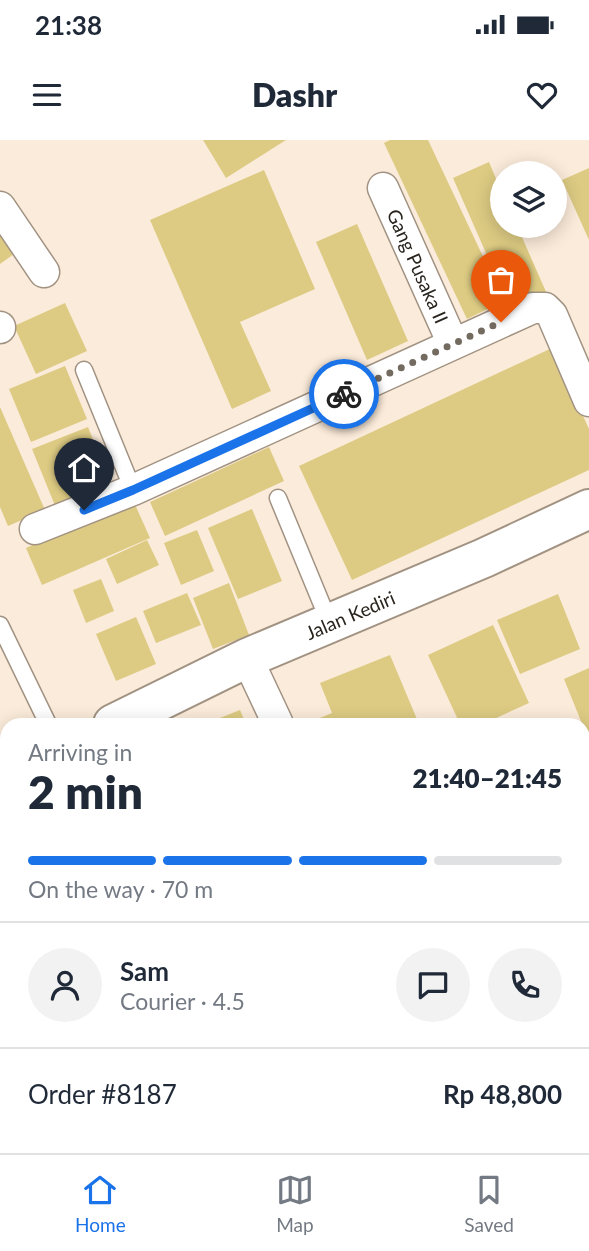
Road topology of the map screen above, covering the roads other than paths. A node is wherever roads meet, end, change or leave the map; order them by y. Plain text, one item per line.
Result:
1 (383, 188) dead end
2 (0, 207) edge
3 (44, 272) dead end
4 (453, 344) junction
5 (84, 370) dead end
6 (589, 401) edge
7 (133, 490) junction
8 (278, 498) dead end
9 (589, 509) edge
10 (36, 529) dead end
11 (330, 624) junction
12 (0, 625) edge
13 (247, 658) junction
14 (45, 718) edge
15 (125, 718) edge
16 (275, 718) edge

1 - 4 street, Gang Pusaka II
2 - 3 street
4 - 6 street
4 - 7 street
5 - 7 lane
7 - 10 street
8 - 11 lane
9 - 11 main road, Jalan Kediri
11 - 13 main road, Jalan Kediri
12 - 14 lane
13 - 15 main road, Jalan Kediri
13 - 16 street

